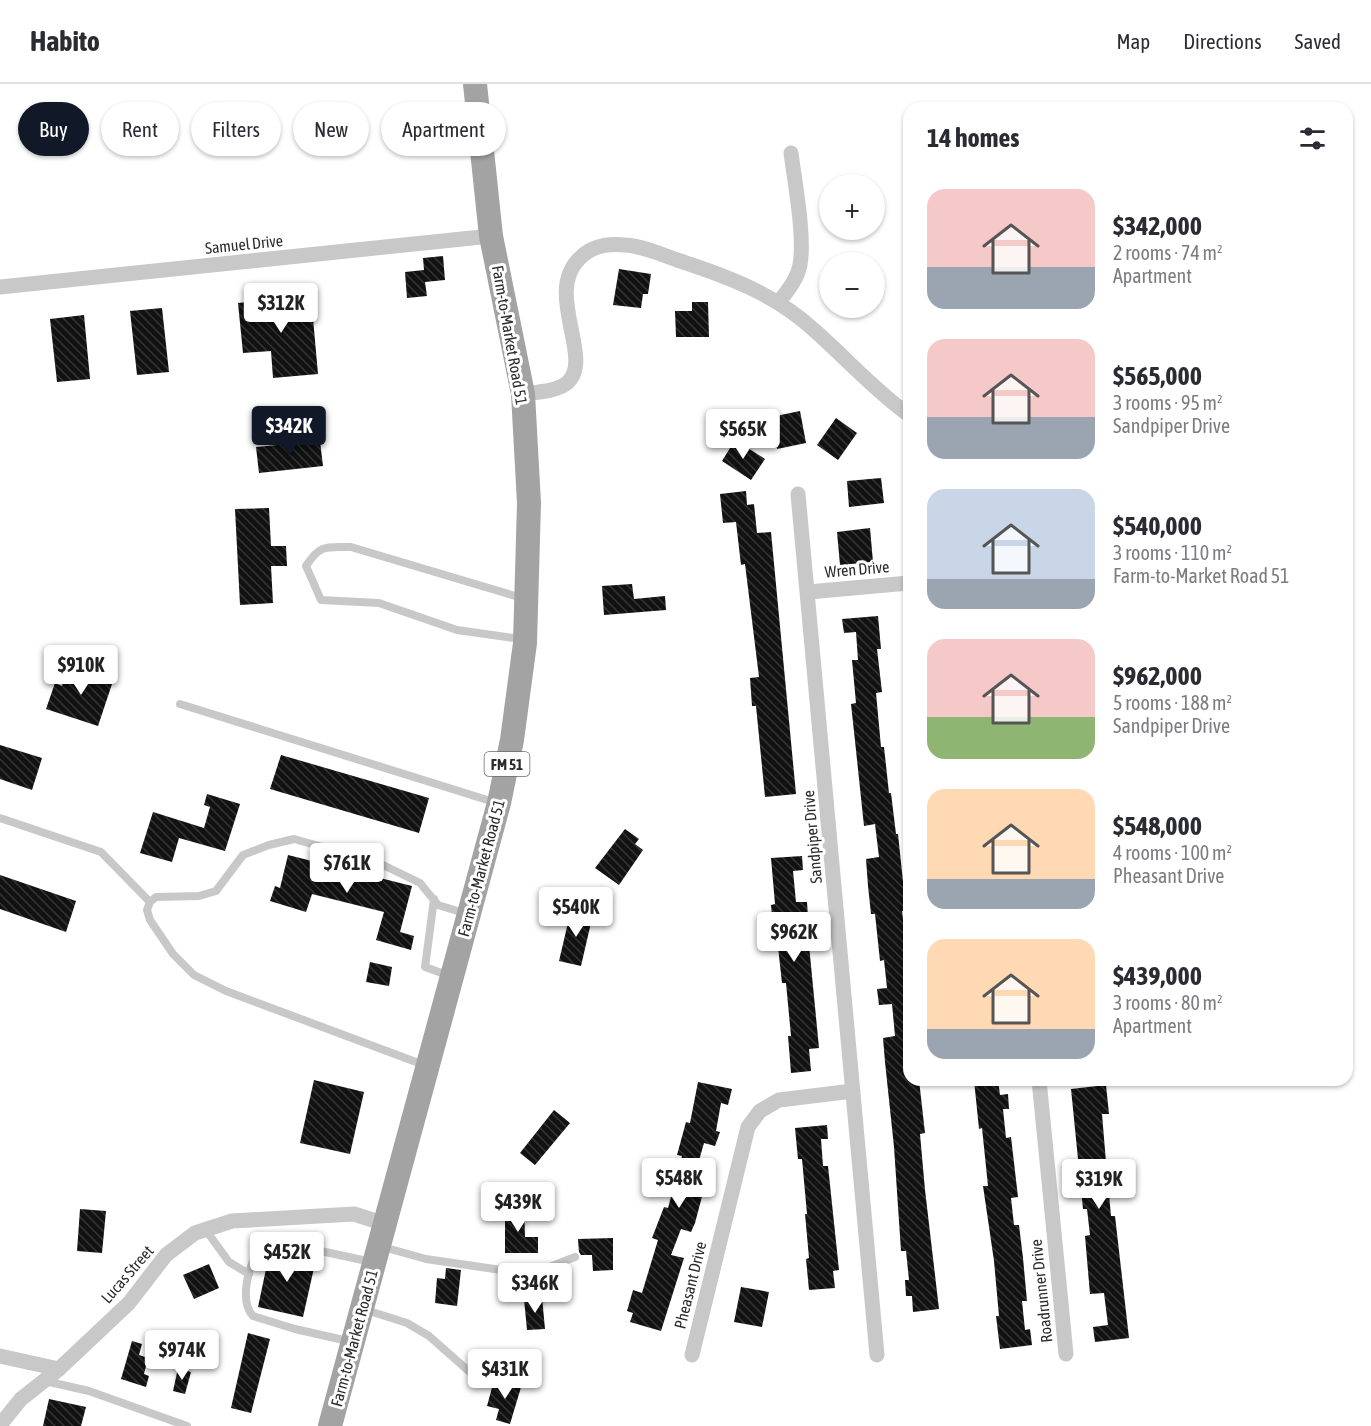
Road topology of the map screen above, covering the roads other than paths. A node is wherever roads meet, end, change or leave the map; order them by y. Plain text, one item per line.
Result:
1 (475, 84) edge
2 (791, 153) dead end
3 (491, 237) junction
4 (0, 287) edge
5 (778, 302) junction
6 (523, 394) junction
7 (903, 411) edge
8 (798, 494) dead end
9 (903, 584) edge
10 (808, 592) junction
11 (526, 600) junction
12 (525, 639) junction
13 (180, 704) dead end
14 (498, 803) junction
15 (0, 818) edge
16 (434, 899) junction
17 (150, 902) junction
18 (468, 915) junction
19 (452, 976) junction
20 (427, 1066) junction
21 (1040, 1086) edge
22 (853, 1090) junction
23 (205, 1229) junction
24 (379, 1244) junction
25 (575, 1257) dead end
26 (249, 1274) junction
27 (362, 1308) junction
28 (353, 1342) junction
29 (1066, 1354) dead end
30 (692, 1355) dead end
31 (877, 1355) dead end
32 (0, 1356) edge
33 (58, 1369) junction
34 (472, 1374) dead end
35 (44, 1380) junction
36 (166, 1422) edge
37 (0, 1425) edge
38 (187, 1426) edge
39 (330, 1426) edge

1 - 3 main road, Farm-to-Market Road 51 / FM 51
2 - 5 street
3 - 4 street, Samuel Drive
3 - 6 main road, Farm-to-Market Road 51 / FM 51
5 - 6 street
5 - 7 street
6 - 11 main road, Farm-to-Market Road 51 / FM 51
8 - 10 street, Sandpiper Drive
9 - 10 street, Wren Drive
10 - 22 street, Sandpiper Drive
11 - 12 main road, Farm-to-Market Road 51 / FM 51
11 - 12 lane
12 - 14 main road, Farm-to-Market Road 51 / FM 51
13 - 14 lane
14 - 18 main road, Farm-to-Market Road 51 / FM 51
15 - 17 lane
16 - 17 lane
16 - 18 lane
16 - 19 lane
17 - 20 lane
18 - 19 main road, Farm-to-Market Road 51 / FM 51
19 - 20 main road, Farm-to-Market Road 51 / FM 51
20 - 24 main road, Farm-to-Market Road 51 / FM 51
21 - 29 street, Roadrunner Drive
22 - 30 street, Pheasant Drive
22 - 31 street, Sandpiper Drive
23 - 24 street, Lucas Street
23 - 26 lane
23 - 33 street, Lucas Street
24 - 25 lane
24 - 26 lane
24 - 27 main road, Farm-to-Market Road 51 / FM 51
26 - 28 lane
27 - 28 main road, Farm-to-Market Road 51 / FM 51
27 - 34 lane
28 - 39 main road, Farm-to-Market Road 51 / FM 51
32 - 33 street
33 - 35 street, Lucas Street
35 - 36 lane
35 - 37 street, Lucas Street
36 - 38 lane

